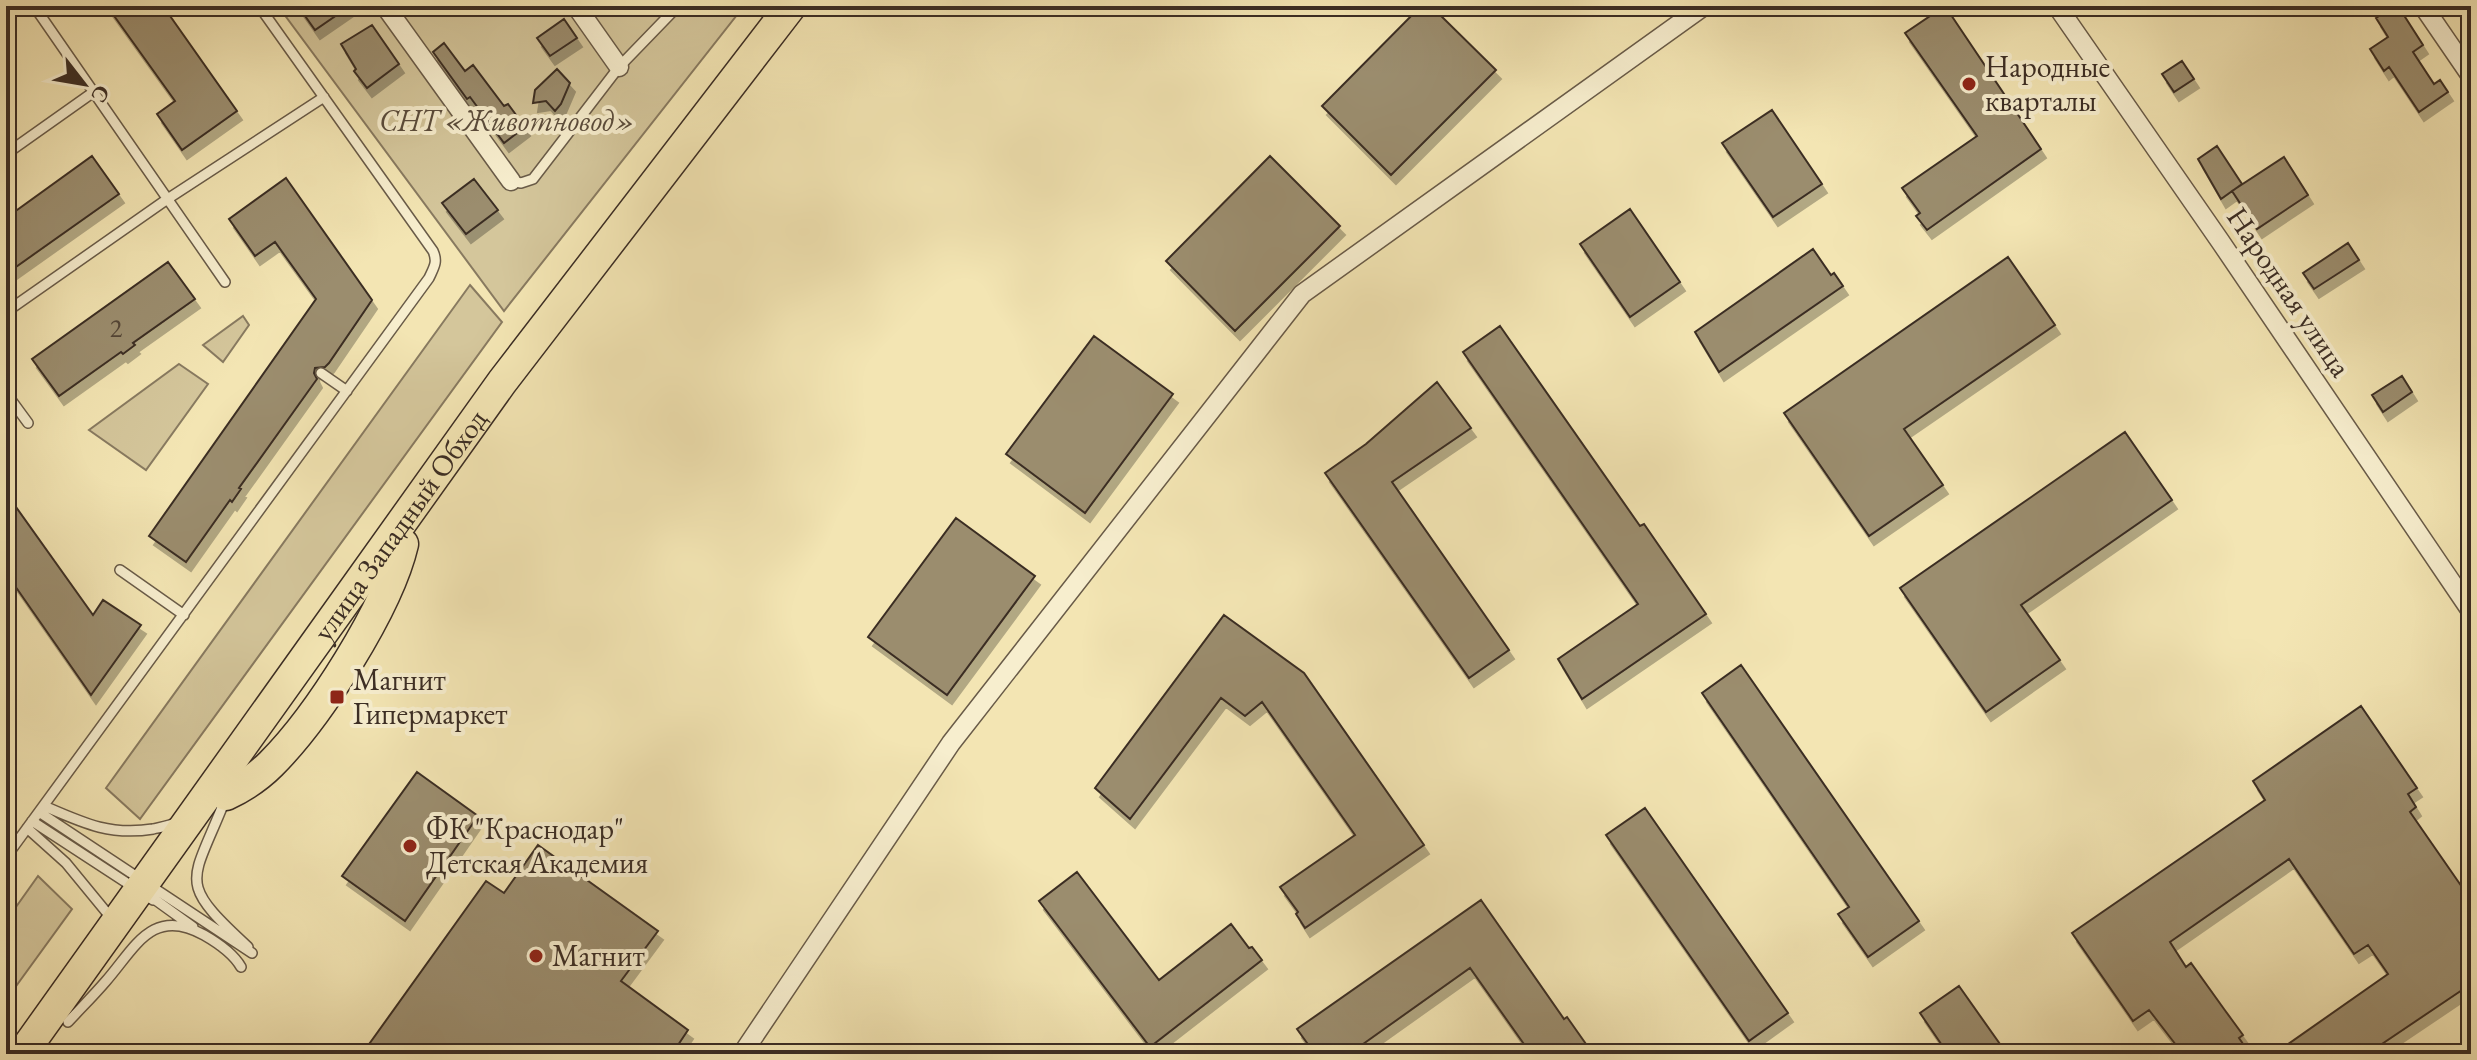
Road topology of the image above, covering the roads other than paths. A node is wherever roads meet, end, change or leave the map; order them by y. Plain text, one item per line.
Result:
1 (34, 6) edge
2 (259, 6) edge
3 (385, 6) edge
4 (576, 6) edge
5 (678, 6) edge
6 (791, 6) edge
7 (808, 6) edge
8 (1704, 6) edge
9 (2057, 6) edge
10 (2423, 6) edge
11 (619, 67) junction
12 (2471, 76) edge
13 (95, 91) junction
14 (324, 97) junction
15 (6, 154) edge
16 (511, 181) joint
17 (166, 200) junction
18 (225, 282) dead end
19 (6, 312) edge
20 (321, 373) dead end
21 (347, 391) junction
22 (6, 393) edge
23 (28, 423) dead end
24 (120, 570) dead end
25 (2471, 611) edge
26 (184, 615) junction
27 (226, 795) junction
28 (197, 809) junction
29 (36, 817) junction
30 (6, 857) edge
31 (149, 892) junction
32 (108, 935) junction
33 (205, 936) junction
34 (241, 967) dead end
35 (68, 1022) junction
36 (6, 1044) edge
37 (22, 1054) edge
38 (45, 1054) edge
39 (742, 1054) edge

1 - 13 lane
2 - 14 lane
3 - 16 street
4 - 11 street
5 - 11 lane
6 - 28 highway, улица Западный Обход
7 - 27 highway, улица Западный Обход
8 - 39 street
9 - 25 street, Народная улица
10 - 12 street
11 - 16 lane
13 - 15 lane
13 - 17 lane
14 - 17 lane
14 - 21 lane
17 - 18 lane
17 - 19 lane
20 - 21 lane
21 - 26 lane
22 - 23 lane
24 - 26 lane
26 - 29 lane
27 - 31 highway, улица Западный Обход
27 - 31 lane
28 - 29 lane
28 - 31 highway, улица Западный Обход
29 - 30 lane
29 - 31 lane
29 - 32 lane
31 - 32 highway, улица Западный Обход
31 - 33 lane
31 - 35 highway, улица Западный Обход
32 - 36 highway
32 - 37 highway, улица Западный Обход
33 - 34 lane
33 - 35 lane
35 - 38 highway, улица Западный Обход

